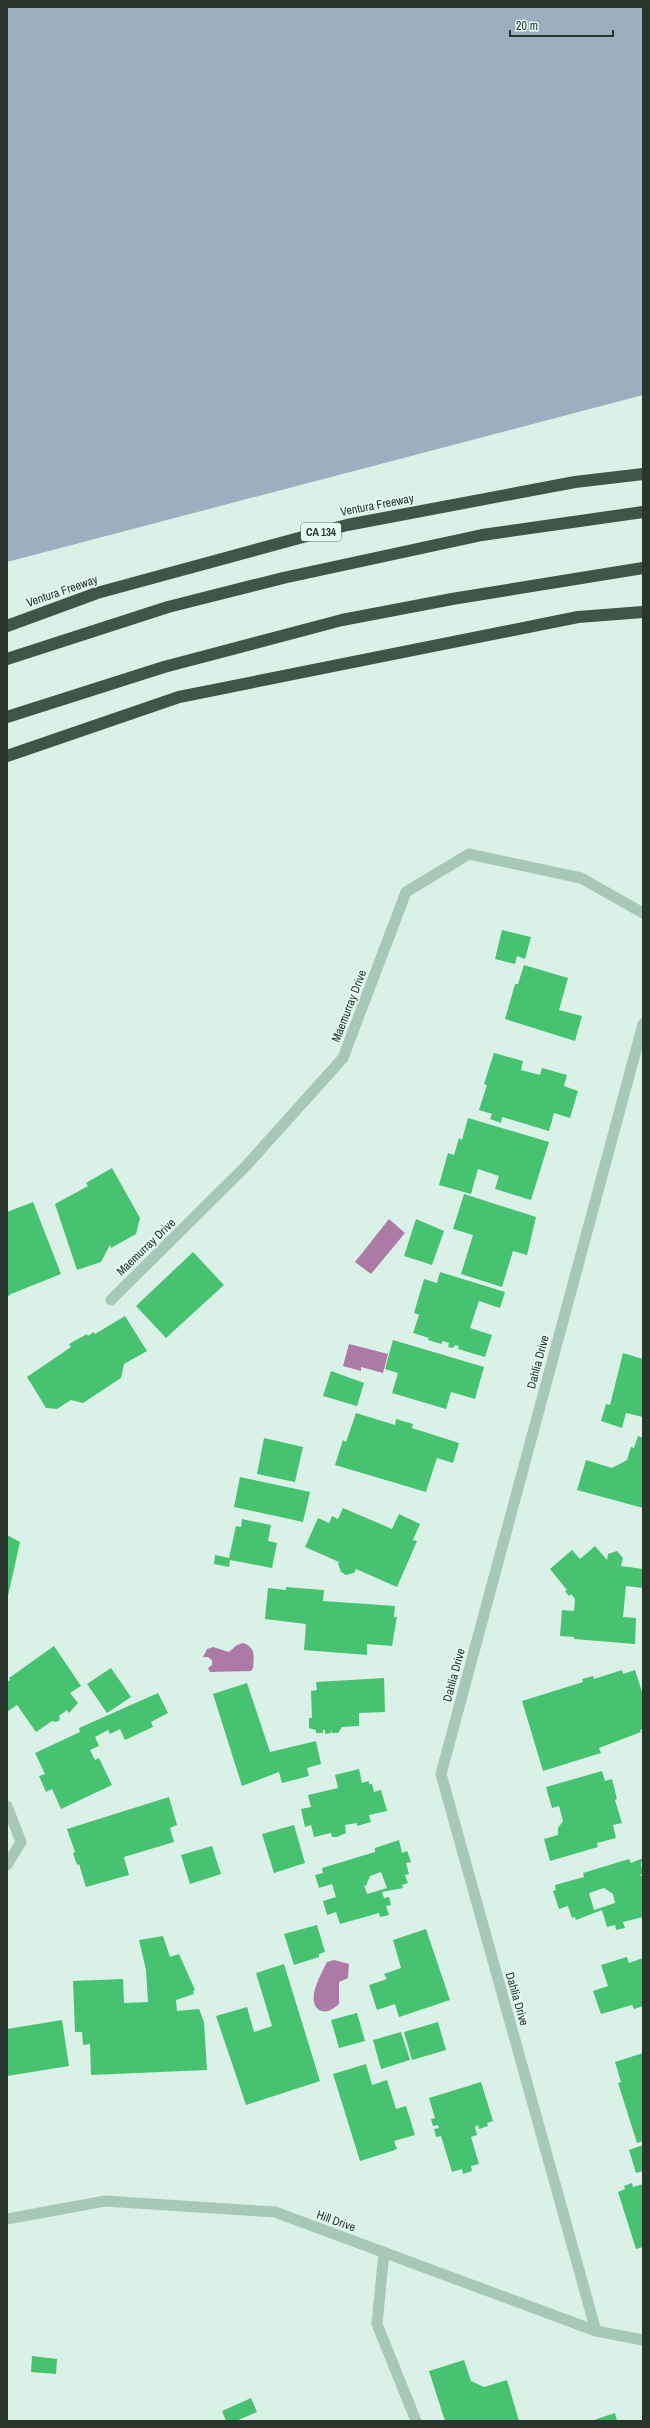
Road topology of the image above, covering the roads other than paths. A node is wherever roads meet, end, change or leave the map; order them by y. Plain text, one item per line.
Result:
1 (643, 474) edge
2 (643, 512) edge
3 (643, 568) edge
4 (643, 612) edge
5 (7, 626) edge
6 (7, 659) edge
7 (7, 717) edge
8 (7, 756) edge
9 (643, 914) edge
10 (643, 1024) edge
11 (110, 1300) dead end
12 (7, 1806) edge
13 (7, 1865) edge
14 (7, 2219) edge
15 (384, 2252) junction
16 (596, 2331) junction
17 (643, 2340) edge
18 (416, 2421) edge

1 - 5 highway, Ventura Freeway / CA 134
2 - 6 highway
3 - 7 highway
4 - 8 highway
9 - 11 street, Maemurray Drive
10 - 16 street, Dahlia Drive
12 - 13 street
14 - 15 street, Hill Drive
15 - 16 street, Hill Drive
15 - 18 street
16 - 17 street, Hill Drive

